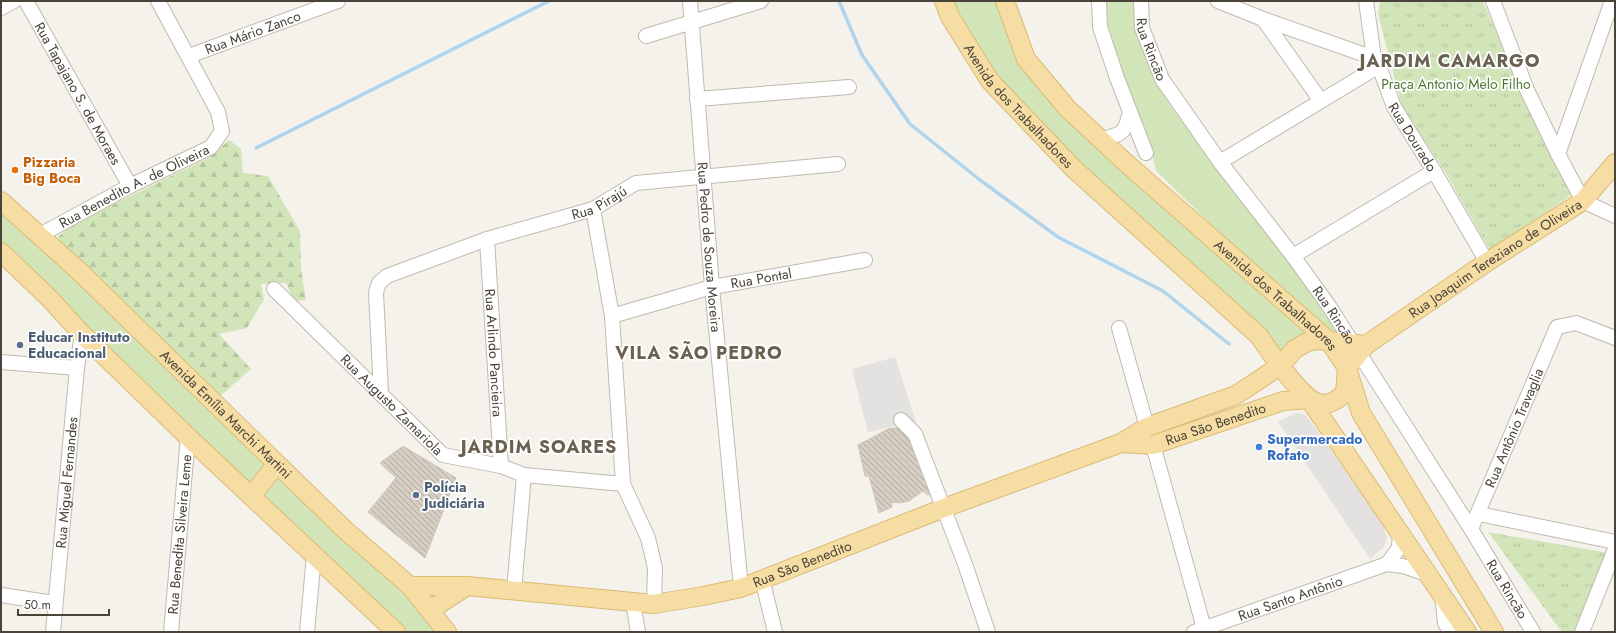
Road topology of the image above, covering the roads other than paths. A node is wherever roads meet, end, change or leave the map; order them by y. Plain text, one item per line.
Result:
1 (26, 1) edge
2 (158, 1) edge
3 (338, 1) edge
4 (690, 1) edge
5 (761, 1) edge
6 (944, 1) edge
7 (1005, 1) edge
8 (1099, 1) edge
9 (1141, 1) edge
10 (1218, 1) edge
11 (1366, 1) edge
12 (1493, 1) edge
13 (1612, 1) edge
14 (1263, 20) junction
15 (692, 22) junction
16 (646, 36) dead end
17 (189, 56) junction
18 (1376, 62) junction
19 (849, 87) dead end
20 (697, 99) junction
21 (1321, 101) junction
22 (1130, 112) junction
23 (1100, 140) junction
24 (1146, 153) dead end
25 (1558, 154) junction
26 (1220, 162) junction
27 (1615, 163) edge
28 (838, 164) dead end
29 (1434, 171) junction
30 (703, 178) junction
31 (130, 186) junction
32 (1, 201) edge
33 (1583, 201) junction
34 (593, 209) junction
35 (1615, 216) edge
36 (40, 235) junction
37 (487, 239) junction
38 (1, 252) edge
39 (1293, 256) junction
40 (865, 260) dead end
41 (1487, 262) junction
42 (712, 287) junction
43 (274, 289) dead end
44 (612, 316) junction
45 (1119, 328) dead end
46 (82, 334) junction
47 (1615, 338) edge
48 (1329, 341) junction
49 (1359, 347) junction
50 (2, 363) edge
51 (1280, 366) junction
52 (77, 368) junction
53 (1347, 368) junction
54 (382, 394) junction
55 (1309, 399) junction
56 (901, 420) dead end
57 (1154, 424) junction
58 (188, 437) junction
59 (1121, 443) junction
60 (1153, 445) junction
61 (277, 464) junction
62 (501, 466) junction
63 (524, 475) junction
64 (623, 484) junction
65 (251, 496) junction
66 (944, 508) junction
67 (1479, 514) junction
68 (1471, 529) junction
69 (1400, 533) junction
70 (1615, 542) edge
71 (1615, 549) edge
72 (314, 555) junction
73 (1387, 564) junction
74 (1429, 576) junction
75 (762, 579) junction
76 (410, 586) junction
77 (467, 586) junction
78 (741, 588) junction
79 (514, 590) junction
80 (1, 595) edge
81 (1442, 595) junction
82 (54, 603) junction
83 (633, 603) junction
84 (654, 604) junction
85 (430, 610) junction
86 (1201, 631) edge
87 (53, 632) edge
88 (170, 632) edge
89 (307, 632) edge
90 (396, 632) edge
91 (447, 632) edge
92 (638, 632) edge
93 (775, 632) edge
94 (988, 632) edge
95 (1450, 632) edge
96 (1467, 632) edge
97 (1494, 632) edge
98 (1533, 632) edge
99 (1582, 632) edge

1 - 31 street, Rua Tapajano S. de Moraes
2 - 17 street
3 - 17 street, Rua Mário Zanco
4 - 15 street, Rua Pedro de Souza Moreira
5 - 15 street
6 - 51 main road, Avenida dos Trabalhadores
7 - 23 main road, Avenida dos Trabalhadores
8 - 22 street
9 - 26 street, Rua Rincão
10 - 14 street
11 - 18 street, Rua Dourado
12 - 25 street
13 - 25 street
14 - 18 street
14 - 21 street
15 - 16 street
15 - 20 street, Rua Pedro de Souza Moreira
17 - 31 street, Rua Benedito A. de Oliveira
18 - 21 street
18 - 29 street, Rua Dourado
19 - 20 street
20 - 30 street, Rua Pedro de Souza Moreira
21 - 26 street
22 - 23 street
22 - 24 street
23 - 48 main road, Avenida dos Trabalhadores
25 - 33 street
26 - 39 street, Rua Rincão
27 - 33 main road, Rua Joaquim Tereziano de Oliveira
28 - 30 street, Rua Pirajú
29 - 39 street
29 - 41 street, Rua Dourado
30 - 34 street, Rua Pirajú
30 - 42 street, Rua Pedro de Souza Moreira
31 - 36 street, Rua Benedito A. de Oliveira
32 - 36 main road, Avenida Emília Marchi Martini
33 - 35 street
33 - 41 main road, Rua Joaquim Tereziano de Oliveira
34 - 37 street, Rua Pirajú
34 - 44 street
36 - 61 main road, Avenida Emília Marchi Martini
37 - 54 street, Rua Pirajú
37 - 62 street, Rua Arlindo Pancieira
38 - 46 main road
39 - 49 street, Rua Rincão
40 - 42 street, Rua Pontal
41 - 49 main road, Rua Joaquim Tereziano de Oliveira
42 - 44 street, Rua Pontal
42 - 78 street, Rua Pedro de Souza Moreira
43 - 54 street, Rua Augusto Zamariola
44 - 64 street
45 - 57 street
46 - 52 street, Rua Miguel Fernandes
46 - 58 main road
47 - 67 street, Rua Antônio Travaglia
48 - 49 main road
48 - 51 main road
48 - 53 main road, Avenida dos Trabalhadores
49 - 53 main road, Rua Joaquim Tereziano de Oliveira
49 - 68 street, Rua Rincão
50 - 52 street
51 - 55 main road
51 - 57 main road, Rua São Benedito
52 - 82 street, Rua Miguel Fernandes
53 - 55 main road
53 - 97 main road, Avenida dos Trabalhadores
54 - 62 street, Rua Augusto Zamariola
55 - 60 main road, Rua São Benedito
55 - 69 main road
56 - 66 street
57 - 59 main road, Rua São Benedito
57 - 60 main road
58 - 65 main road
58 - 88 street, Rua Benedita Silveira Leme
59 - 60 main road, Rua São Benedito
59 - 66 main road, Rua São Benedito
60 - 86 street
61 - 65 main road
61 - 76 main road, Avenida Emília Marchi Martini
62 - 63 street, Rua Augusto Zamariola
63 - 64 street, Rua Augusto Zamariola
63 - 79 street
64 - 84 street
65 - 72 main road
66 - 75 main road, Rua São Benedito
66 - 94 street
67 - 68 street, Rua Antônio Travaglia
67 - 70 street
68 - 98 street, Rua Rincão
69 - 73 street
69 - 74 main road
71 - 99 street
72 - 89 street
72 - 90 main road
73 - 74 street, Rua Santo Antônio
73 - 86 street, Rua Santo Antônio
74 - 81 main road
75 - 78 main road, Rua São Benedito
75 - 93 street
76 - 77 main road, Rua São Benedito
76 - 85 main road, Avenida Emília Marchi Martini
77 - 79 main road, Rua São Benedito
77 - 85 main road
78 - 84 main road, Rua São Benedito
79 - 83 main road, Rua São Benedito
80 - 82 street
81 - 95 street
81 - 96 main road
82 - 87 street, Rua Miguel Fernandes
83 - 84 main road, Rua São Benedito
83 - 92 street
85 - 91 main road, Avenida Emília Marchi Martini

